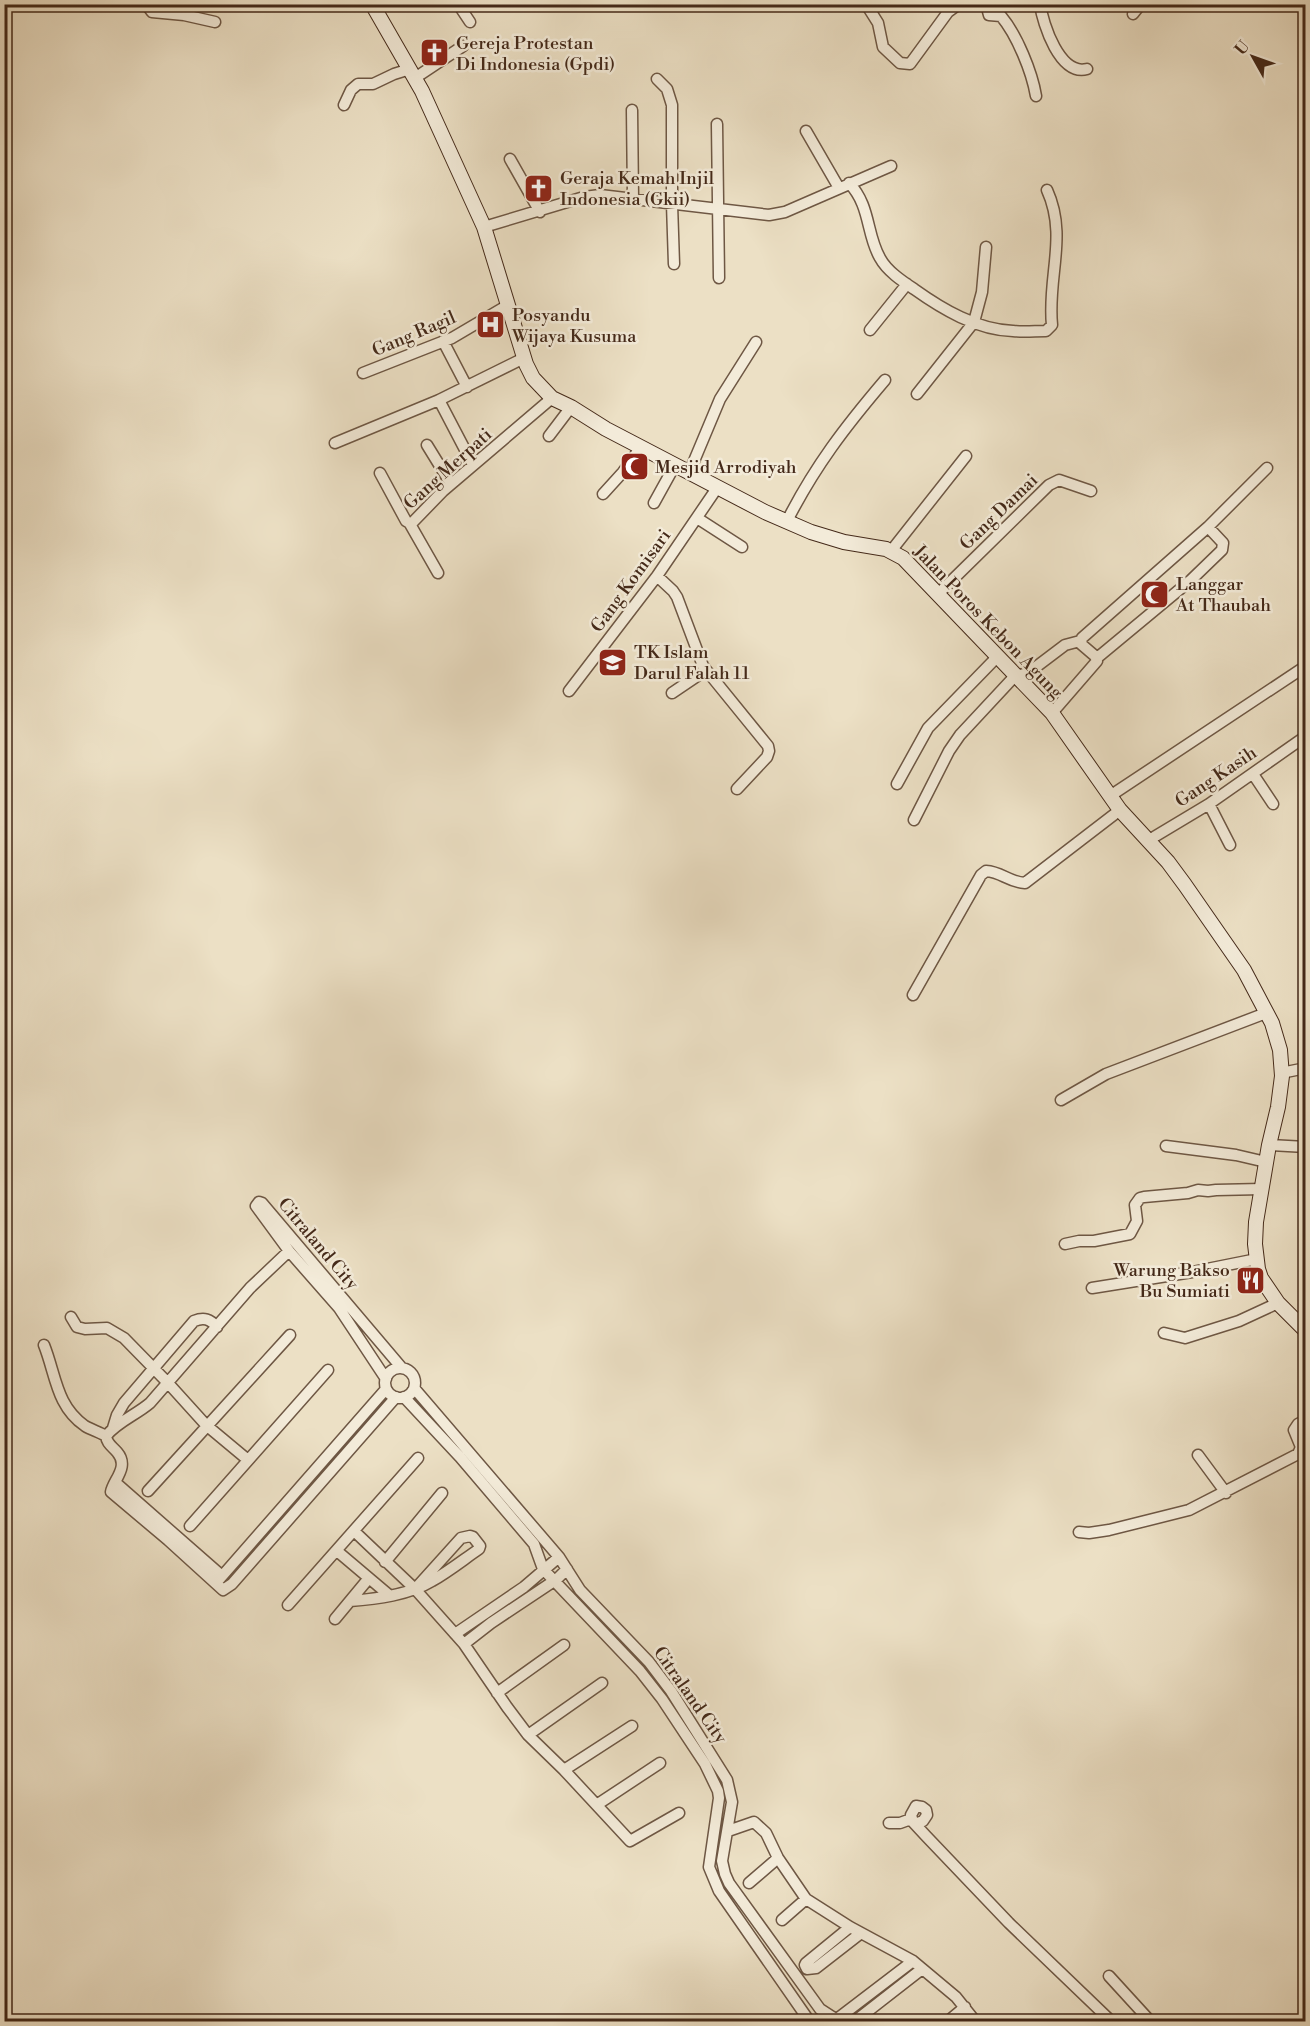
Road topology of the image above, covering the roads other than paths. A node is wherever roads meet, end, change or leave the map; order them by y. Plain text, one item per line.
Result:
1 (149, 4) edge
2 (372, 4) edge
3 (458, 4) edge
4 (866, 4) edge
5 (959, 4) edge
6 (986, 4) edge
7 (1040, 4) edge
8 (1141, 4) edge
9 (1133, 14) dead end
10 (215, 22) dead end
11 (470, 22) dead end
12 (463, 46) dead end
13 (1087, 69) dead end
14 (412, 74) junction
15 (657, 80) dead end
16 (1036, 96) dead end
17 (344, 105) dead end
18 (632, 110) dead end
19 (717, 124) dead end
20 (806, 131) dead end
21 (510, 159) dead end
22 (891, 166) dead end
23 (844, 185) junction
24 (1047, 190) dead end
25 (633, 199) junction
26 (672, 204) junction
27 (718, 209) junction
28 (540, 212) junction
29 (484, 227) junction
30 (986, 248) dead end
31 (674, 264) dead end
32 (719, 278) dead end
33 (907, 284) junction
34 (508, 305) junction
35 (974, 322) junction
36 (870, 330) dead end
37 (443, 342) junction
38 (756, 342) dead end
39 (524, 358) junction
40 (363, 373) dead end
41 (885, 380) dead end
42 (467, 387) junction
43 (917, 394) dead end
44 (552, 398) junction
45 (439, 400) junction
46 (572, 408) junction
47 (549, 436) dead end
48 (335, 443) dead end
49 (427, 445) dead end
50 (641, 447) junction
51 (966, 456) dead end
52 (473, 465) junction
53 (675, 465) junction
54 (1268, 468) dead end
55 (381, 473) dead end
56 (689, 473) junction
57 (451, 484) junction
58 (717, 488) junction
59 (1091, 491) dead end
60 (603, 494) dead end
61 (654, 503) dead end
62 (697, 519) junction
63 (787, 521) junction
64 (410, 524) junction
65 (1208, 527) junction
66 (742, 547) dead end
67 (891, 551) junction
68 (438, 573) dead end
69 (657, 576) junction
70 (938, 594) junction
71 (1080, 641) junction
72 (997, 657) junction
73 (1097, 658) junction
74 (1305, 666) edge
75 (706, 670) junction
76 (1015, 676) junction
77 (569, 691) dead end
78 (672, 693) dead end
79 (1052, 713) junction
80 (1304, 740) edge
81 (1253, 774) junction
82 (897, 784) dead end
83 (737, 789) dead end
84 (1110, 796) junction
85 (1209, 804) junction
86 (1273, 804) dead end
87 (1120, 810) junction
88 (914, 820) dead end
89 (1149, 840) junction
90 (1230, 845) dead end
91 (913, 996) dead end
92 (1266, 1012) junction
93 (1305, 1068) edge
94 (1281, 1074) junction
95 (1061, 1100) dead end
96 (1269, 1145) junction
97 (1167, 1146) dead end
98 (1305, 1147) edge
99 (1266, 1162) junction
100 (1262, 1189) junction
101 (1065, 1244) dead end
102 (289, 1251) junction
103 (1257, 1259) junction
104 (1092, 1288) dead end
105 (1278, 1303) junction
106 (71, 1317) dead end
107 (217, 1327) junction
108 (1305, 1331) edge
109 (1164, 1333) dead end
110 (290, 1335) dead end
111 (44, 1345) dead end
112 (401, 1367) junction
113 (152, 1369) junction
114 (328, 1370) dead end
115 (168, 1383) junction
116 (386, 1384) junction
117 (414, 1389) junction
118 (400, 1397) junction
119 (1305, 1420) edge
120 (206, 1425) junction
121 (109, 1432) junction
122 (1198, 1455) dead end
123 (418, 1458) dead end
124 (248, 1460) junction
125 (148, 1491) dead end
126 (442, 1493) dead end
127 (1226, 1493) junction
128 (190, 1527) dead end
129 (354, 1531) junction
130 (1079, 1532) dead end
131 (337, 1551) junction
132 (559, 1557) junction
133 (386, 1562) junction
134 (543, 1569) junction
135 (567, 1569) junction
136 (369, 1578) junction
137 (219, 1580) junction
138 (556, 1583) junction
139 (415, 1589) junction
140 (389, 1595) junction
141 (350, 1601) junction
142 (288, 1605) dead end
143 (335, 1619) dead end
144 (455, 1634) junction
145 (464, 1644) junction
146 (564, 1645) dead end
147 (602, 1683) dead end
148 (497, 1694) junction
149 (632, 1726) dead end
150 (528, 1735) junction
151 (710, 1761) junction
152 (660, 1763) dead end
153 (564, 1770) junction
154 (598, 1804) junction
155 (679, 1813) dead end
156 (888, 1823) dead end
157 (728, 1831) junction
158 (778, 1858) junction
159 (749, 1884) dead end
160 (806, 1899) junction
161 (782, 1920) dead end
162 (850, 1927) junction
163 (861, 1933) junction
164 (913, 1961) junction
165 (922, 1969) junction
166 (1109, 1976) dead end
167 (965, 2007) junction
168 (831, 2020) edge
169 (810, 2022) edge
170 (854, 2022) edge
171 (947, 2022) edge
172 (976, 2022) edge
173 (1112, 2022) edge
174 (1150, 2022) edge

1 - 10 street
2 - 14 main road, Jalan Poros Kebon Agung
3 - 11 street
4 - 5 street
6 - 16 street
7 - 13 street
8 - 9 street
12 - 14 street
14 - 17 street
14 - 29 main road, Jalan Poros Kebon Agung
15 - 26 street
18 - 25 street
19 - 27 street
20 - 23 street
21 - 28 street
22 - 23 street
23 - 27 street
23 - 33 street
24 - 35 street
25 - 26 street
25 - 28 street
26 - 27 street
26 - 31 street
27 - 32 street
28 - 29 street
29 - 34 main road, Jalan Poros Kebon Agung
30 - 35 street
33 - 35 street
33 - 36 street
34 - 37 street, Gang Ragil
34 - 39 main road, Jalan Poros Kebon Agung
35 - 43 street
37 - 40 street, Gang Ragil
37 - 42 street
38 - 56 street
39 - 42 street
39 - 44 main road, Jalan Poros Kebon Agung
41 - 63 street
42 - 45 street
44 - 46 main road, Jalan Poros Kebon Agung
44 - 52 street, Gang Merpati
45 - 48 street
45 - 52 street
46 - 47 street
46 - 50 main road, Jalan Poros Kebon Agung
49 - 57 street
50 - 53 main road, Jalan Poros Kebon Agung
50 - 60 street
51 - 67 street
52 - 57 street, Gang Merpati
53 - 56 main road, Jalan Poros Kebon Agung
53 - 61 street
54 - 65 street
55 - 64 street, Gang Merpati
56 - 58 main road, Jalan Poros Kebon Agung
57 - 64 street, Gang Merpati
58 - 62 street, Gang Komisari
58 - 63 main road, Jalan Poros Kebon Agung
59 - 70 street, Gang Damai
62 - 66 street
62 - 69 street, Gang Komisari
63 - 67 main road, Jalan Poros Kebon Agung
64 - 68 street
65 - 71 street
65 - 73 street
67 - 70 main road, Jalan Poros Kebon Agung
69 - 75 street
69 - 77 street, Gang Komisari
70 - 72 main road, Jalan Poros Kebon Agung
71 - 73 street
71 - 76 street
72 - 76 main road, Jalan Poros Kebon Agung
72 - 82 street
73 - 79 street
74 - 84 street
75 - 78 street
75 - 83 street
76 - 79 main road, Jalan Poros Kebon Agung
76 - 88 street
79 - 84 main road, Jalan Poros Kebon Agung
80 - 81 street, Gang Kasih
81 - 85 street, Gang Kasih
81 - 86 street
84 - 87 main road, Jalan Poros Kebon Agung
85 - 89 street, Gang Kasih
85 - 90 street
87 - 89 main road, Jalan Poros Kebon Agung
87 - 91 street
89 - 92 main road, Jalan Poros Kebon Agung
92 - 94 main road, Jalan Poros Kebon Agung
92 - 95 street
93 - 94 street
94 - 96 main road, Jalan Poros Kebon Agung
96 - 98 street
96 - 99 main road, Jalan Poros Kebon Agung
97 - 99 street
99 - 100 main road, Jalan Poros Kebon Agung
100 - 101 street
100 - 103 main road, Jalan Poros Kebon Agung
102 - 107 street
102 - 112 street, Citraland City
102 - 116 street, Citraland City
103 - 104 street
103 - 105 main road, Jalan Poros Kebon Agung
105 - 108 main road, Jalan Poros Kebon Agung
105 - 109 street
106 - 113 street
107 - 113 street
107 - 115 street
110 - 120 street
111 - 121 street
112 - 116 street
112 - 117 street
113 - 115 street
113 - 121 street
114 - 124 street
115 - 120 street
115 - 121 street
116 - 118 street
116 - 137 street
117 - 118 street
117 - 132 street, Citraland City
118 - 134 street, Citraland City
118 - 137 street
119 - 127 street
120 - 124 street
120 - 125 street
121 - 137 street
122 - 127 street
123 - 129 street
124 - 128 street
126 - 133 street
127 - 130 street
129 - 131 street
129 - 133 street
131 - 136 street
131 - 142 street
132 - 134 street
132 - 135 street, Citraland City
133 - 139 street
134 - 138 street, Citraland City
134 - 144 street
135 - 138 street
135 - 151 street, Citraland City
136 - 140 street
136 - 141 street
138 - 145 street
138 - 151 street, Citraland City
139 - 139 street
139 - 140 street
139 - 144 street
140 - 141 street
141 - 143 street
144 - 145 street
145 - 148 street
146 - 148 street
147 - 150 street
148 - 150 street
149 - 153 street
150 - 153 street
151 - 157 street, Citraland City
151 - 169 street, Citraland City
152 - 154 street
153 - 154 street
154 - 155 street
156 - 173 street
157 - 158 street
157 - 168 street, Citraland City
158 - 159 street
158 - 160 street
160 - 161 street
160 - 162 street
162 - 163 street
162 - 163 street
163 - 164 street
164 - 165 street
164 - 168 street
165 - 167 street
165 - 170 street
166 - 174 street
167 - 171 street
167 - 172 street

